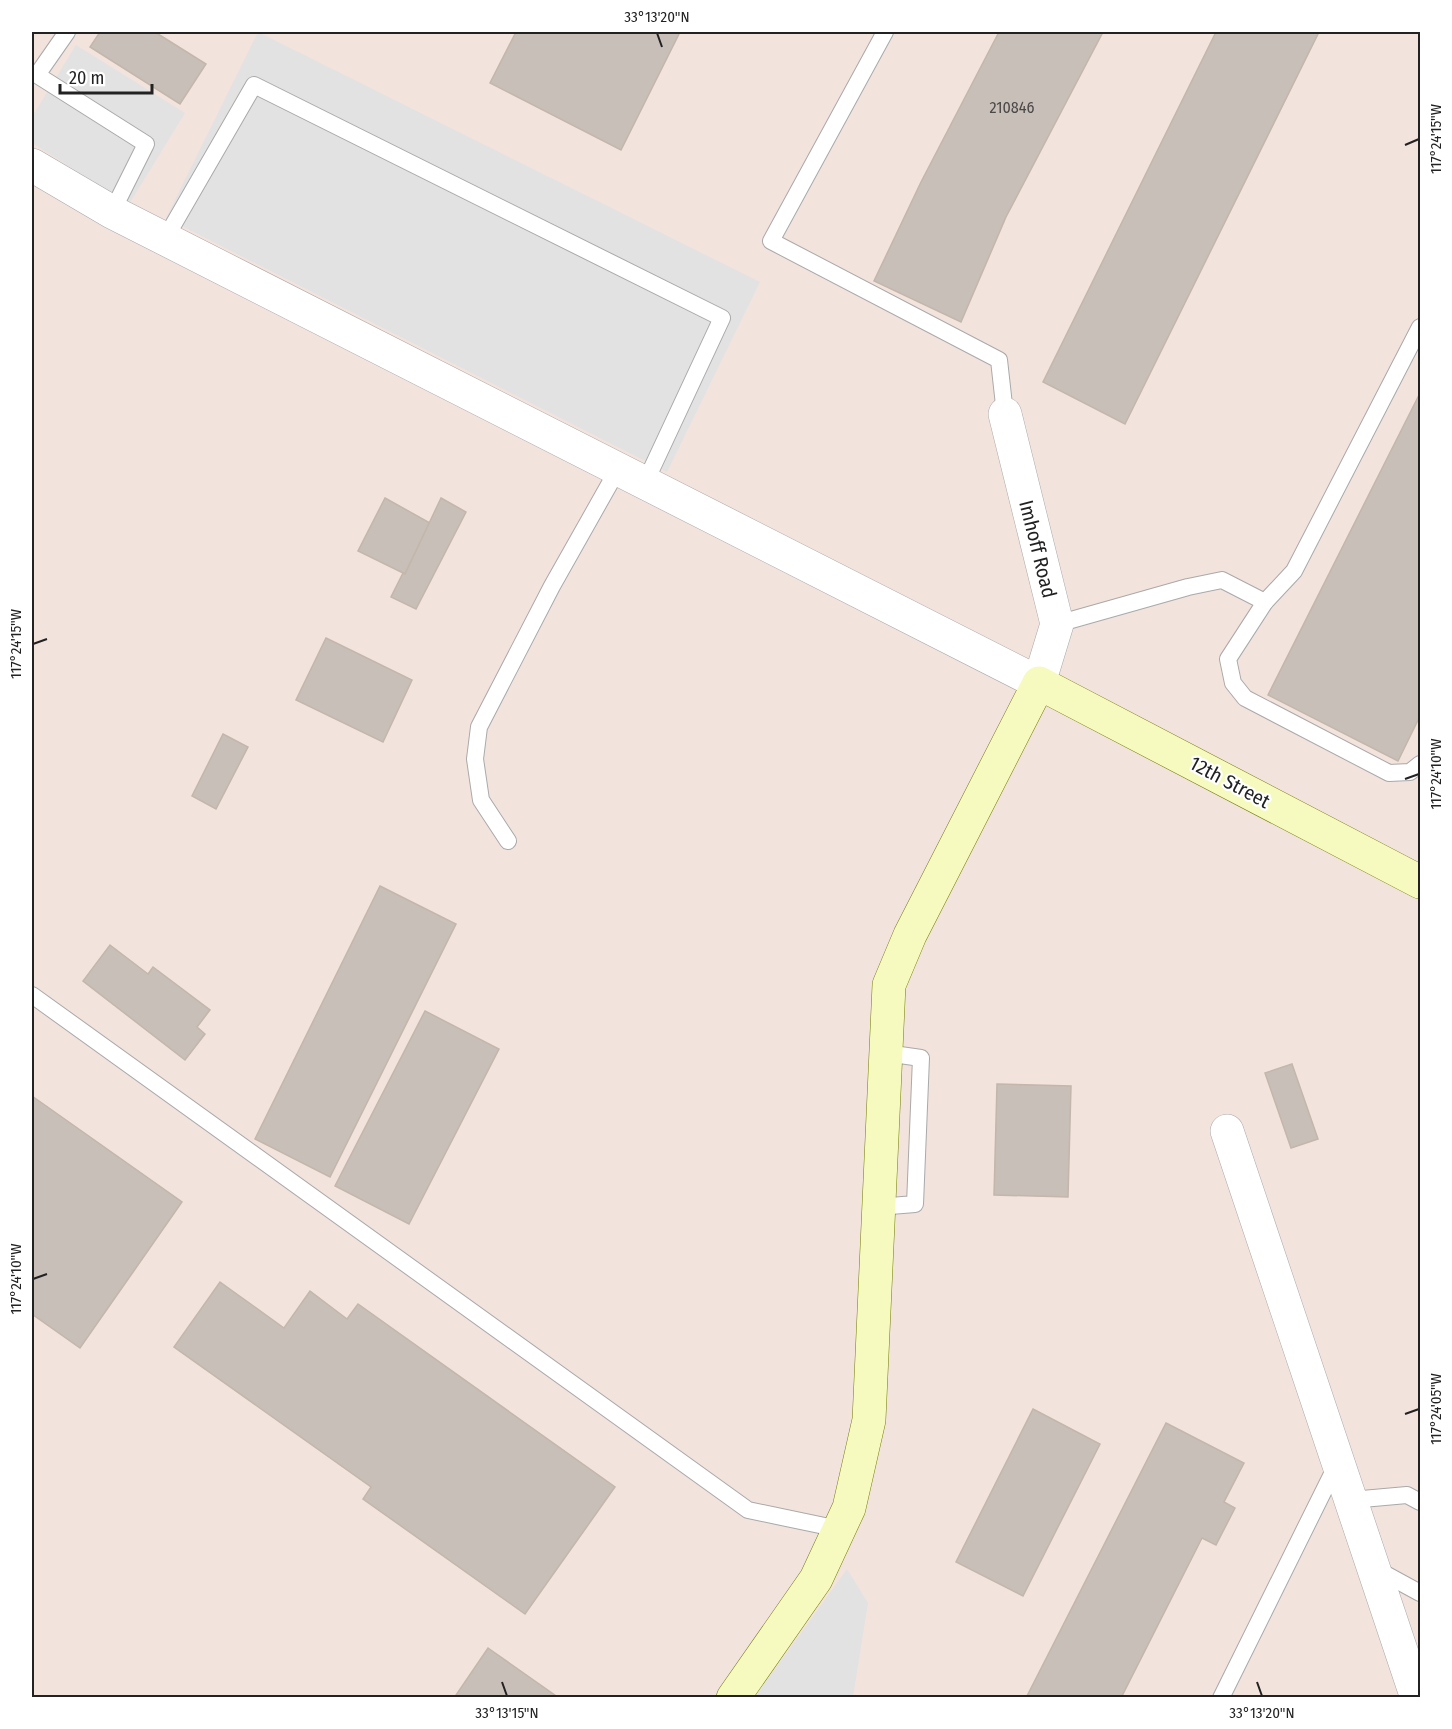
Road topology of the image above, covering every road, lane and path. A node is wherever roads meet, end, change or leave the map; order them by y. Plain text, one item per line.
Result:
1 (67, 32) edge
2 (885, 32) edge
3 (34, 79) edge
4 (32, 165) edge
5 (112, 212) junction
6 (165, 239) junction
7 (1420, 327) edge
8 (1005, 414) joint
9 (632, 476) junction
10 (1265, 602) junction
11 (1057, 624) junction
12 (1039, 683) junction
13 (1420, 764) edge
14 (508, 842) dead end
15 (1420, 882) edge
16 (32, 996) edge
17 (1227, 1131) dead end
18 (1338, 1461) junction
19 (1351, 1500) junction
20 (1420, 1503) edge
21 (839, 1529) junction
22 (1373, 1567) junction
23 (1420, 1593) edge
24 (733, 1698) edge
25 (1221, 1698) edge
26 (1417, 1698) edge

1 - 3 lane
2 - 8 lane
3 - 5 lane
4 - 5 street
5 - 6 street
6 - 9 street
6 - 9 lane
7 - 10 lane
8 - 11 street, Imhoff Road
9 - 12 street
9 - 14 lane
10 - 11 lane
10 - 13 lane
11 - 12 street, Imhoff Road
12 - 15 street, 12th Street
12 - 21 street
16 - 21 lane
17 - 18 street
18 - 19 street
18 - 25 lane
19 - 20 lane
19 - 22 street
21 - 24 street
22 - 23 lane
22 - 26 street

